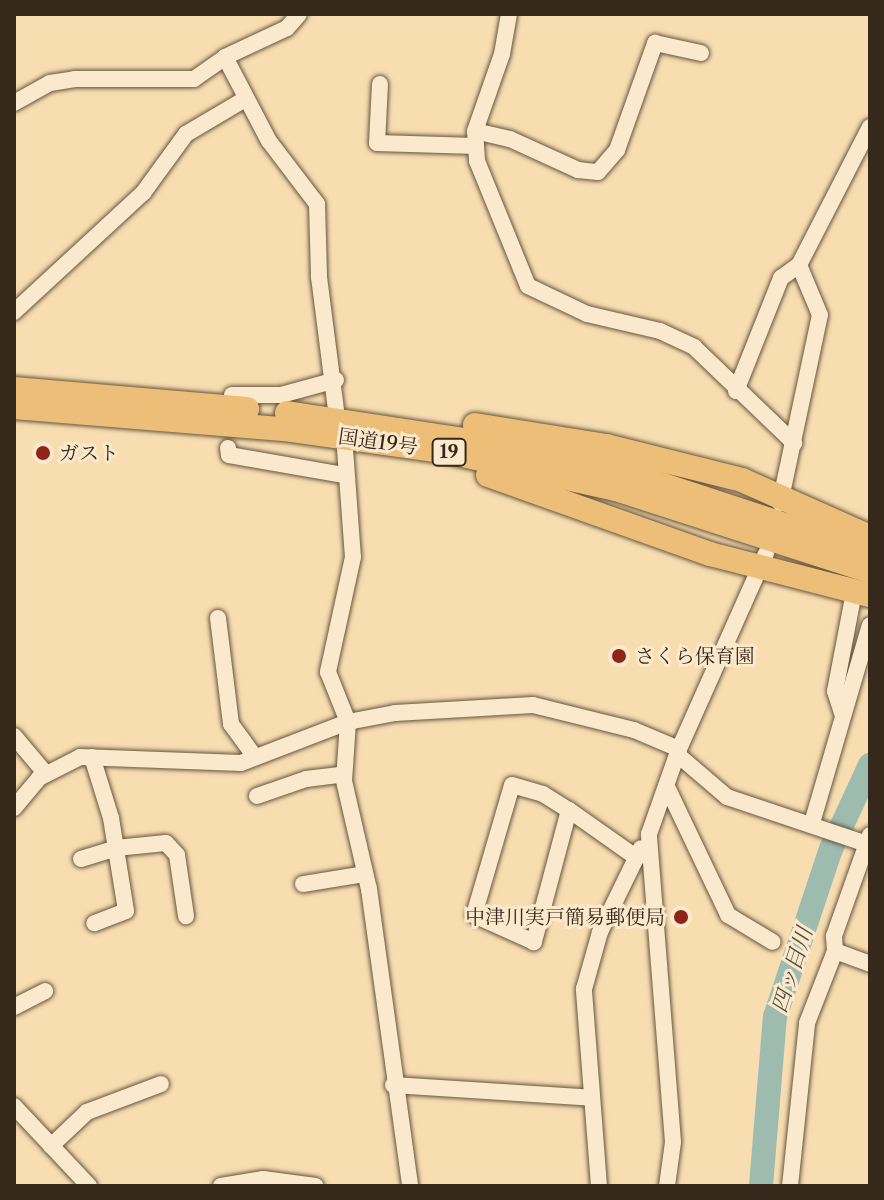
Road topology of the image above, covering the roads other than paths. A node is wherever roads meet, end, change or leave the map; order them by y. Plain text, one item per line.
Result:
1 (299, 14) edge
2 (509, 14) edge
3 (701, 53) dead end
4 (225, 57) junction
5 (380, 84) dead end
6 (245, 99) junction
7 (14, 103) edge
8 (870, 127) edge
9 (475, 138) junction
10 (799, 265) junction
11 (14, 312) edge
12 (336, 380) junction
13 (14, 389) edge
14 (736, 391) junction
15 (232, 395) dead end
16 (14, 407) edge
17 (337, 418) junction
18 (292, 430) junction
19 (794, 443) junction
20 (228, 448) dead end
21 (345, 449) junction
22 (344, 475) junction
23 (780, 505) junction
24 (870, 537) edge
25 (870, 553) edge
26 (764, 560) junction
27 (865, 588) edge
28 (218, 618) dead end
29 (870, 625) edge
30 (842, 713) junction
31 (348, 722) junction
32 (14, 736) edge
33 (679, 752) junction
34 (92, 757) junction
35 (255, 757) junction
36 (46, 774) junction
37 (344, 774) junction
38 (668, 789) junction
39 (257, 796) dead end
40 (14, 808) edge
41 (569, 810) junction
42 (814, 824) junction
43 (649, 834) junction
44 (865, 845) edge
45 (116, 848) junction
46 (637, 858) junction
47 (81, 859) dead end
48 (365, 874) junction
49 (303, 884) dead end
50 (186, 916) dead end
51 (94, 923) dead end
52 (773, 942) dead end
53 (835, 951) junction
54 (870, 964) edge
55 (45, 991) dead end
56 (14, 1007) edge
57 (161, 1084) dead end
58 (393, 1085) junction
59 (592, 1098) junction
60 (14, 1106) edge
61 (51, 1146) junction
62 (264, 1183) edge
63 (89, 1186) edge
64 (221, 1186) edge
65 (316, 1186) edge
66 (410, 1186) edge
67 (599, 1186) edge
68 (667, 1186) edge
69 (790, 1186) edge

1 - 4 street
2 - 9 street
3 - 9 street
4 - 6 street
4 - 7 street
5 - 9 street
6 - 11 street
6 - 12 street
8 - 10 street
9 - 14 street
10 - 14 street
10 - 19 street
12 - 15 street
12 - 17 street
13 - 17 highway, 国道19号 / 19
14 - 19 street
16 - 18 highway, 国道19号 / 19
17 - 23 highway, 19
17 - 25 highway, 国道19号 / 19
18 - 21 highway, 19
18 - 27 highway, 国道19号 / 19
19 - 23 street
20 - 22 street
21 - 22 street
21 - 26 highway, 19
22 - 31 street
23 - 24 highway, 19
26 - 27 highway, 19
26 - 33 street
27 - 30 street
28 - 35 street
29 - 30 street
30 - 42 street
31 - 33 street
31 - 35 street
31 - 37 street
32 - 36 street
33 - 38 street
33 - 42 street
34 - 35 street
34 - 36 street
34 - 45 street
36 - 40 street
37 - 39 street
37 - 48 street
38 - 43 street
38 - 52 street
41 - 41 street
41 - 46 street
42 - 44 street
43 - 46 street
43 - 68 street
44 - 53 street
45 - 47 street
45 - 50 street
45 - 51 street
46 - 59 street
48 - 49 street
48 - 58 street
53 - 54 street
53 - 69 street
55 - 56 street
57 - 61 street
58 - 59 street
58 - 66 street
59 - 67 street
60 - 61 street
61 - 63 street
62 - 64 street
62 - 65 street

